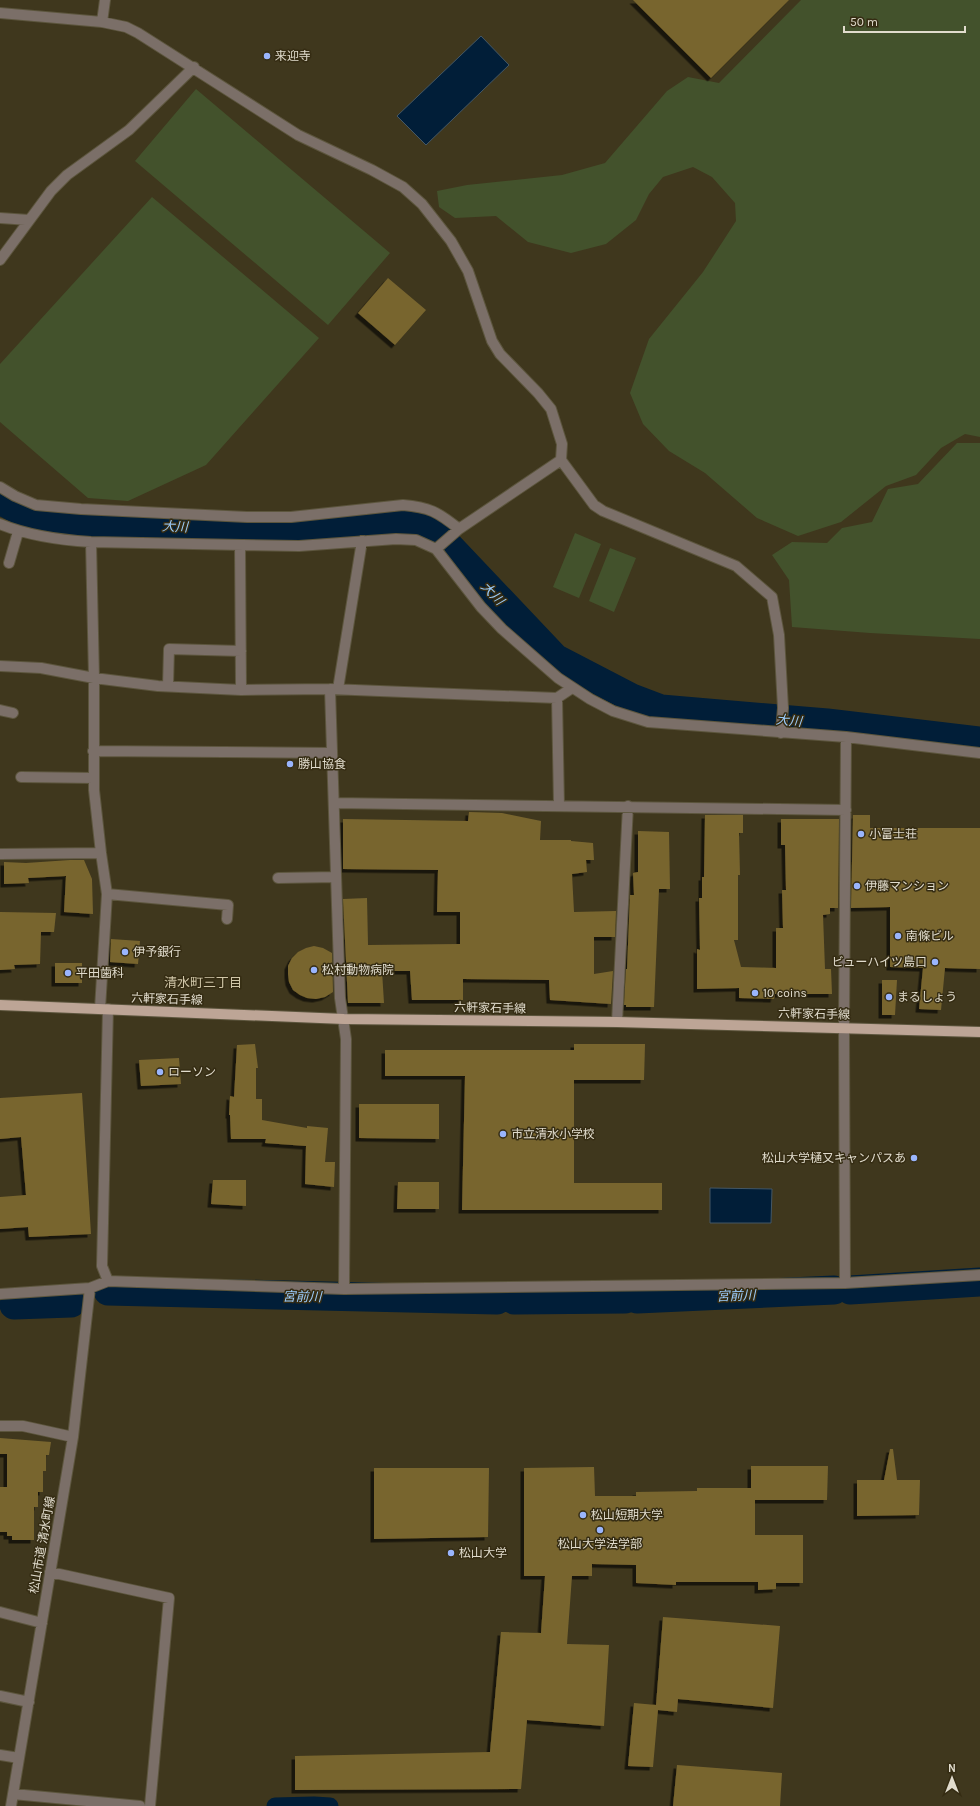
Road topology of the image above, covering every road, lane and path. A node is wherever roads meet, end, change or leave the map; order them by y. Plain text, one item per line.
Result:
1 (105, 0) edge
2 (0, 13) edge
3 (102, 22) junction
4 (194, 67) junction
5 (0, 218) edge
6 (29, 220) junction
7 (0, 260) edge
8 (561, 460) junction
9 (0, 487) edge
10 (0, 524) edge
11 (456, 530) junction
12 (18, 532) junction
13 (91, 542) junction
14 (362, 542) junction
15 (240, 545) junction
16 (438, 547) junction
17 (9, 563) dead end
18 (241, 651) junction
19 (0, 666) edge
20 (94, 678) junction
21 (168, 686) junction
22 (572, 688) junction
23 (334, 689) junction
24 (241, 690) junction
25 (556, 698) junction
26 (0, 710) edge
27 (13, 713) dead end
28 (781, 731) junction
29 (846, 736) junction
30 (93, 751) junction
31 (332, 753) junction
32 (980, 753) edge
33 (21, 777) dead end
34 (94, 778) junction
35 (334, 803) junction
36 (559, 806) junction
37 (628, 806) junction
38 (846, 810) junction
39 (101, 853) junction
40 (0, 854) edge
41 (336, 877) junction
42 (278, 878) dead end
43 (107, 894) junction
44 (228, 919) dead end
45 (0, 1005) edge
46 (104, 1009) junction
47 (344, 1019) junction
48 (617, 1022) junction
49 (844, 1027) junction
50 (980, 1032) edge
51 (980, 1275) edge
52 (108, 1281) junction
53 (845, 1283) junction
54 (90, 1288) junction
55 (344, 1289) junction
56 (0, 1294) edge
57 (0, 1426) edge
58 (73, 1437) junction
59 (50, 1572) junction
60 (0, 1612) edge
61 (42, 1623) junction
62 (0, 1696) edge
63 (29, 1702) junction
64 (0, 1755) edge
65 (19, 1758) junction
66 (13, 1794) junction
67 (10, 1806) edge
68 (140, 1806) edge
69 (150, 1806) edge

1 - 3 street
2 - 3 street
3 - 4 street
4 - 6 street
4 - 8 street
5 - 6 street
6 - 7 street
8 - 11 street
8 - 28 street
9 - 11 street
10 - 12 street
11 - 16 street
12 - 13 street
12 - 17 street
13 - 15 street
13 - 20 street
14 - 15 street
14 - 16 street
14 - 23 street
15 - 18 street
16 - 22 street
18 - 21 street
18 - 24 street
19 - 20 street
20 - 21 street
20 - 30 street
21 - 24 street
22 - 25 street
22 - 28 street
23 - 24 street
23 - 25 street
23 - 31 street
25 - 36 street
26 - 27 street
28 - 29 street
29 - 32 street
29 - 38 street
30 - 31 street
30 - 34 street
31 - 35 street
33 - 34 street
34 - 39 street
35 - 36 street
35 - 41 street
36 - 37 street
37 - 38 street
37 - 48 street
38 - 49 street
39 - 40 street
39 - 43 street
41 - 42 street
41 - 47 street
43 - 44 street
43 - 46 street
45 - 46 main road, 六軒家石手線
46 - 47 main road, 六軒家石手線
46 - 52 street
47 - 48 main road, 六軒家石手線
47 - 55 street
48 - 49 main road, 六軒家石手線
49 - 50 main road, 六軒家石手線
49 - 53 street
51 - 53 street
52 - 54 street
52 - 55 street
53 - 55 street
54 - 56 street
54 - 58 street, 松山市道 清水町線
57 - 58 street
58 - 59 street, 松山市道 清水町線
59 - 61 street, 松山市道 清水町線
59 - 69 street
60 - 61 street
61 - 63 street, 松山市道 清水町線
62 - 63 street
63 - 65 street, 松山市道 清水町線
64 - 65 street
65 - 66 street, 松山市道 清水町線
66 - 67 street, 松山市道 清水町線
66 - 68 street

